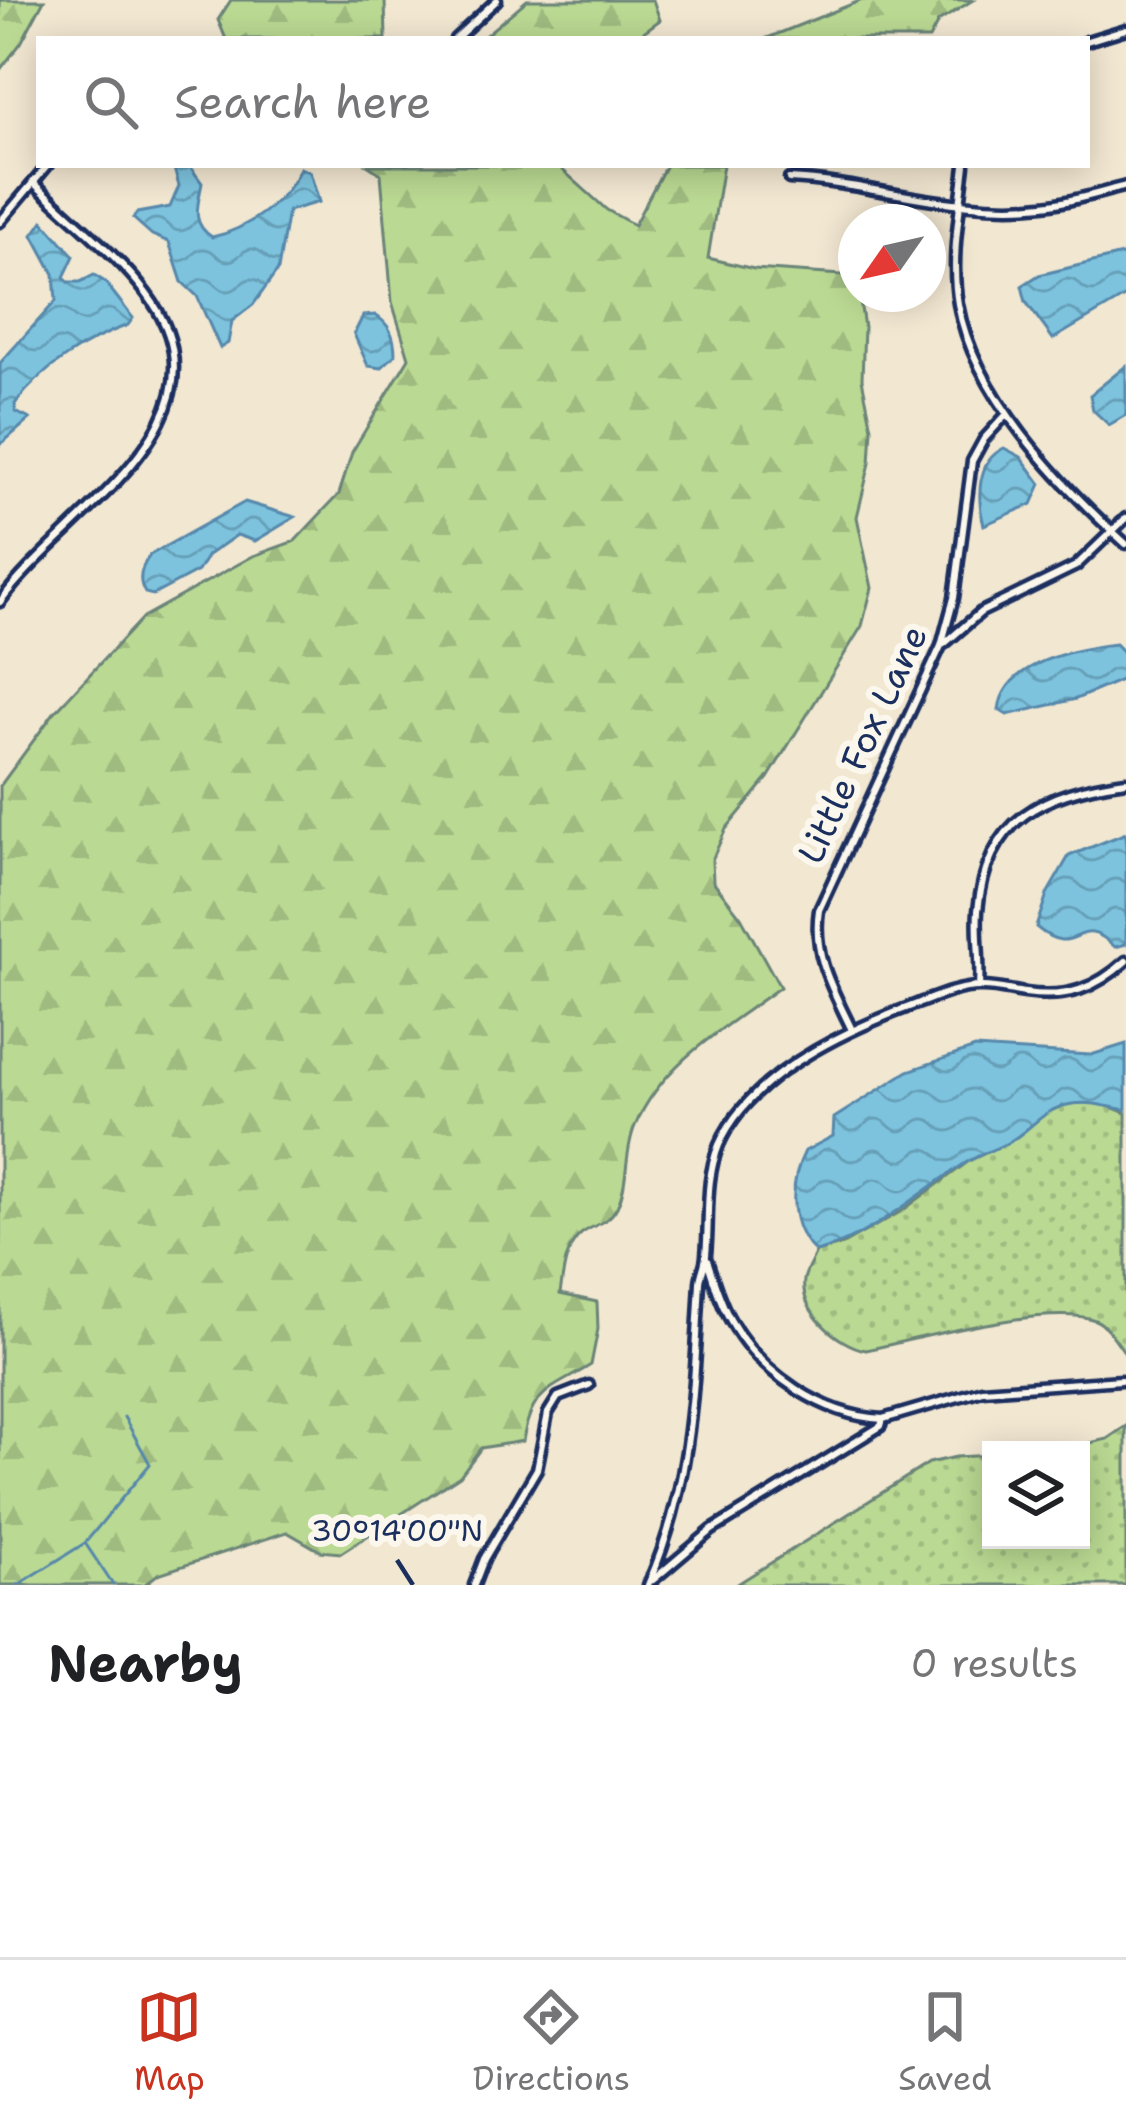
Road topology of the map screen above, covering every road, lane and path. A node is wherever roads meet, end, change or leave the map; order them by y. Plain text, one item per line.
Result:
1 (496, 0) edge
2 (1126, 29) edge
3 (458, 36) edge
4 (1090, 40) edge
5 (45, 168) edge
6 (965, 168) edge
7 (789, 179) dead end
8 (33, 182) junction
9 (1126, 186) edge
10 (961, 203) junction
11 (0, 222) edge
12 (1006, 415) junction
13 (1126, 518) edge
14 (1112, 531) junction
15 (1126, 544) edge
16 (0, 602) edge
17 (941, 646) junction
18 (1126, 781) edge
19 (1126, 961) edge
20 (979, 987) junction
21 (852, 1030) junction
22 (706, 1257) junction
23 (1121, 1380) dead end
24 (589, 1385) dead end
25 (884, 1420) junction
26 (649, 1584) edge
27 (474, 1585) edge

1 - 3 street
2 - 4 street
5 - 8 street
6 - 10 street
7 - 10 street
8 - 11 street
8 - 16 street
9 - 10 street
10 - 12 street
12 - 14 street
12 - 17 street, Little Fox Lane
13 - 14 street
14 - 15 street
14 - 17 street
17 - 21 street, Little Fox Lane
18 - 20 street
19 - 20 street
20 - 21 street
21 - 22 street
22 - 25 street
22 - 26 street
23 - 25 street
24 - 27 street
25 - 26 street

